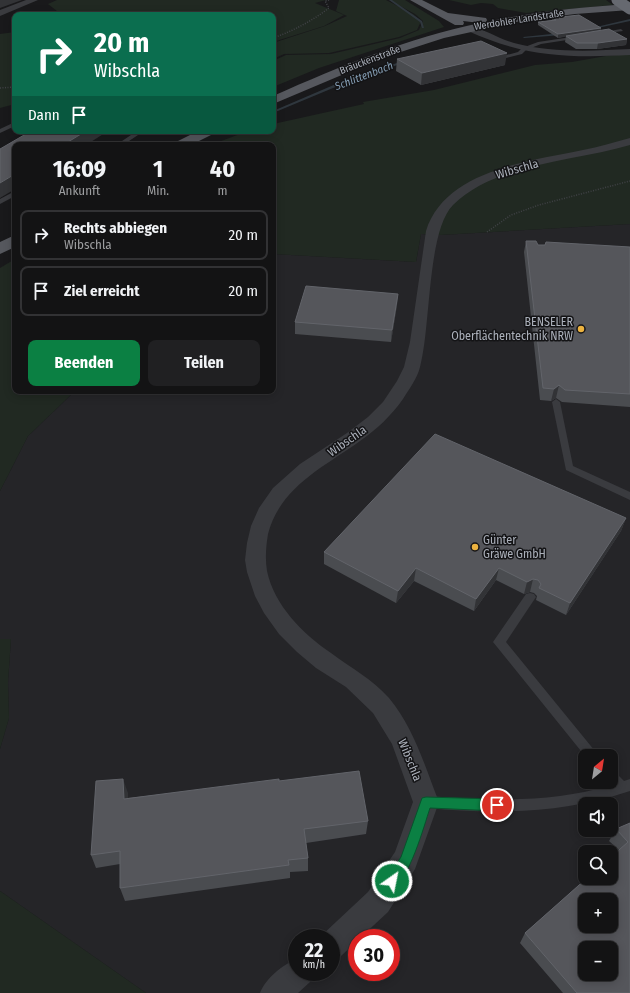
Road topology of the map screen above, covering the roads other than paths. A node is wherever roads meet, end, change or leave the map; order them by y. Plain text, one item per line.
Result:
1 (4, 0) edge
2 (34, 0) edge
3 (415, 0) edge
4 (617, 0) edge
5 (24, 4) junction
6 (630, 8) edge
7 (0, 13) edge
8 (447, 16) junction
9 (510, 20) junction
10 (471, 29) junction
11 (621, 30) dead end
12 (591, 35) edge
13 (584, 36) edge
14 (524, 49) junction
15 (630, 52) edge
16 (502, 57) dead end
17 (276, 99) edge
18 (12, 125) edge
19 (0, 131) edge
20 (136, 134) edge
21 (202, 134) edge
22 (630, 141) edge
23 (124, 142) edge
24 (187, 142) edge
25 (12, 195) edge
26 (0, 202) edge
27 (12, 242) edge
28 (0, 249) edge
29 (556, 402) edge
30 (630, 496) edge
31 (530, 597) dead end
32 (587, 749) edge
33 (626, 786) edge
34 (426, 802) junction
35 (340, 938) edge
36 (289, 981) edge
37 (275, 993) edge

1 - 5 street
2 - 5 street
3 - 8 main road, Werdohler Landstraße
4 - 6 highway, bridge
5 - 7 street
6 - 9 main road, Werdohler Landstraße
8 - 9 main road
8 - 10 main road, Werdohler Landstraße
9 - 10 main road, Werdohler Landstraße
10 - 14 street
10 - 17 main road, Bräuckenstraße
11 - 12 lane
13 - 14 lane
14 - 15 street
14 - 16 lane
18 - 19 lane
20 - 23 lane
21 - 24 main road
22 - 34 street, Wibschla
25 - 26 lane
27 - 28 main road
29 - 30 lane
31 - 32 lane
33 - 34 lane
34 - 35 street
36 - 37 street

